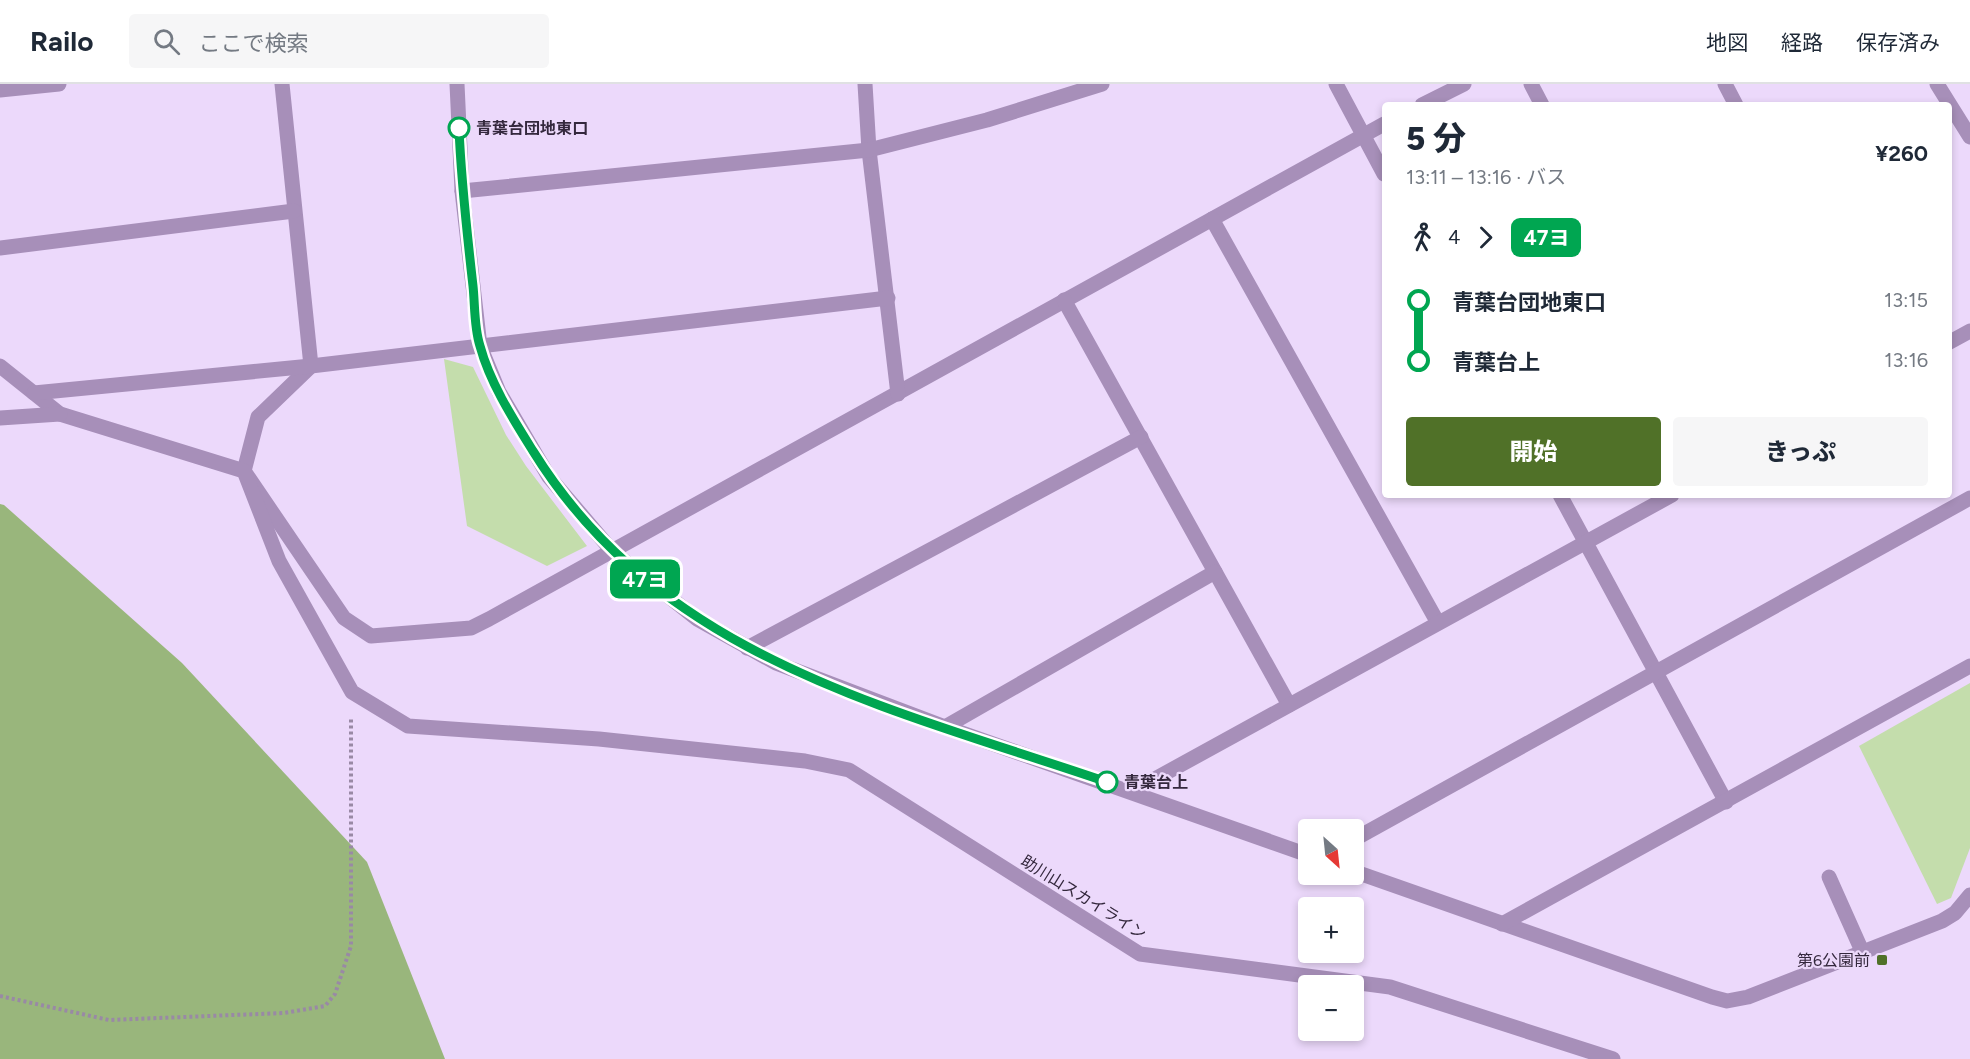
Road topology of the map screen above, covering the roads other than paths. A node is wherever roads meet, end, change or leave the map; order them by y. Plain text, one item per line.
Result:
1 (59, 84) edge
2 (282, 84) edge
3 (457, 84) edge
4 (865, 84) edge
5 (1102, 84) edge
6 (1336, 84) edge
7 (1464, 84) edge
8 (1531, 84) edge
9 (1725, 84) edge
10 (1937, 84) edge
11 (0, 90) edge
12 (1428, 102) edge
13 (1540, 102) edge
14 (1734, 102) edge
15 (1948, 102) edge
16 (1952, 108) edge
17 (1382, 125) edge
18 (1363, 135) junction
19 (1970, 136) edge
20 (869, 150) junction
21 (1382, 170) edge
22 (462, 191) junction
23 (294, 211) junction
24 (1212, 219) junction
25 (0, 248) edge
26 (888, 298) junction
27 (1064, 300) junction
28 (1970, 331) edge
29 (1952, 341) edge
30 (480, 346) junction
31 (0, 366) edge
32 (310, 366) junction
33 (34, 393) junction
34 (898, 394) junction
35 (60, 414) junction
36 (0, 418) edge
37 (1141, 437) junction
38 (244, 471) junction
39 (1562, 498) edge
40 (1667, 498) edge
41 (1970, 498) edge
42 (1586, 542) junction
43 (613, 552) junction
44 (1215, 573) junction
45 (1438, 623) junction
46 (747, 648) junction
47 (1970, 666) edge
48 (1656, 671) junction
49 (1290, 705) junction
50 (945, 727) junction
51 (1133, 791) junction
52 (1726, 802) junction
53 (1364, 834) edge
54 (1298, 851) edge
55 (1364, 875) edge
56 (1829, 877) dead end
57 (1970, 895) edge
58 (1502, 924) junction
59 (1862, 951) junction
60 (1613, 1059) edge

1 - 11 street
2 - 23 street
3 - 22 street
4 - 20 street
5 - 20 street
6 - 18 street
7 - 12 street
8 - 13 street
9 - 14 street
10 - 15 street
16 - 19 street
17 - 18 street
18 - 21 street
18 - 24 street
20 - 22 street
20 - 26 street
22 - 30 street
23 - 25 street
23 - 32 street
24 - 27 street
24 - 45 street
26 - 30 street
26 - 34 street
27 - 34 street
27 - 37 street
28 - 29 street
30 - 32 street
30 - 43 street
31 - 33 street
32 - 33 street
32 - 38 street
33 - 35 street
34 - 43 street
35 - 36 street
35 - 38 street
37 - 44 street
37 - 46 street
38 - 43 street
38 - 60 street, 助川山スカイライン
39 - 42 street
40 - 42 street
41 - 48 street
42 - 45 street
42 - 48 street
43 - 46 street
44 - 49 street
44 - 50 street
45 - 49 street
46 - 50 street
47 - 52 street
48 - 52 street
48 - 53 street
49 - 51 street
50 - 51 street
51 - 54 street
52 - 58 street
55 - 58 street
56 - 59 street
57 - 59 street
58 - 59 street

